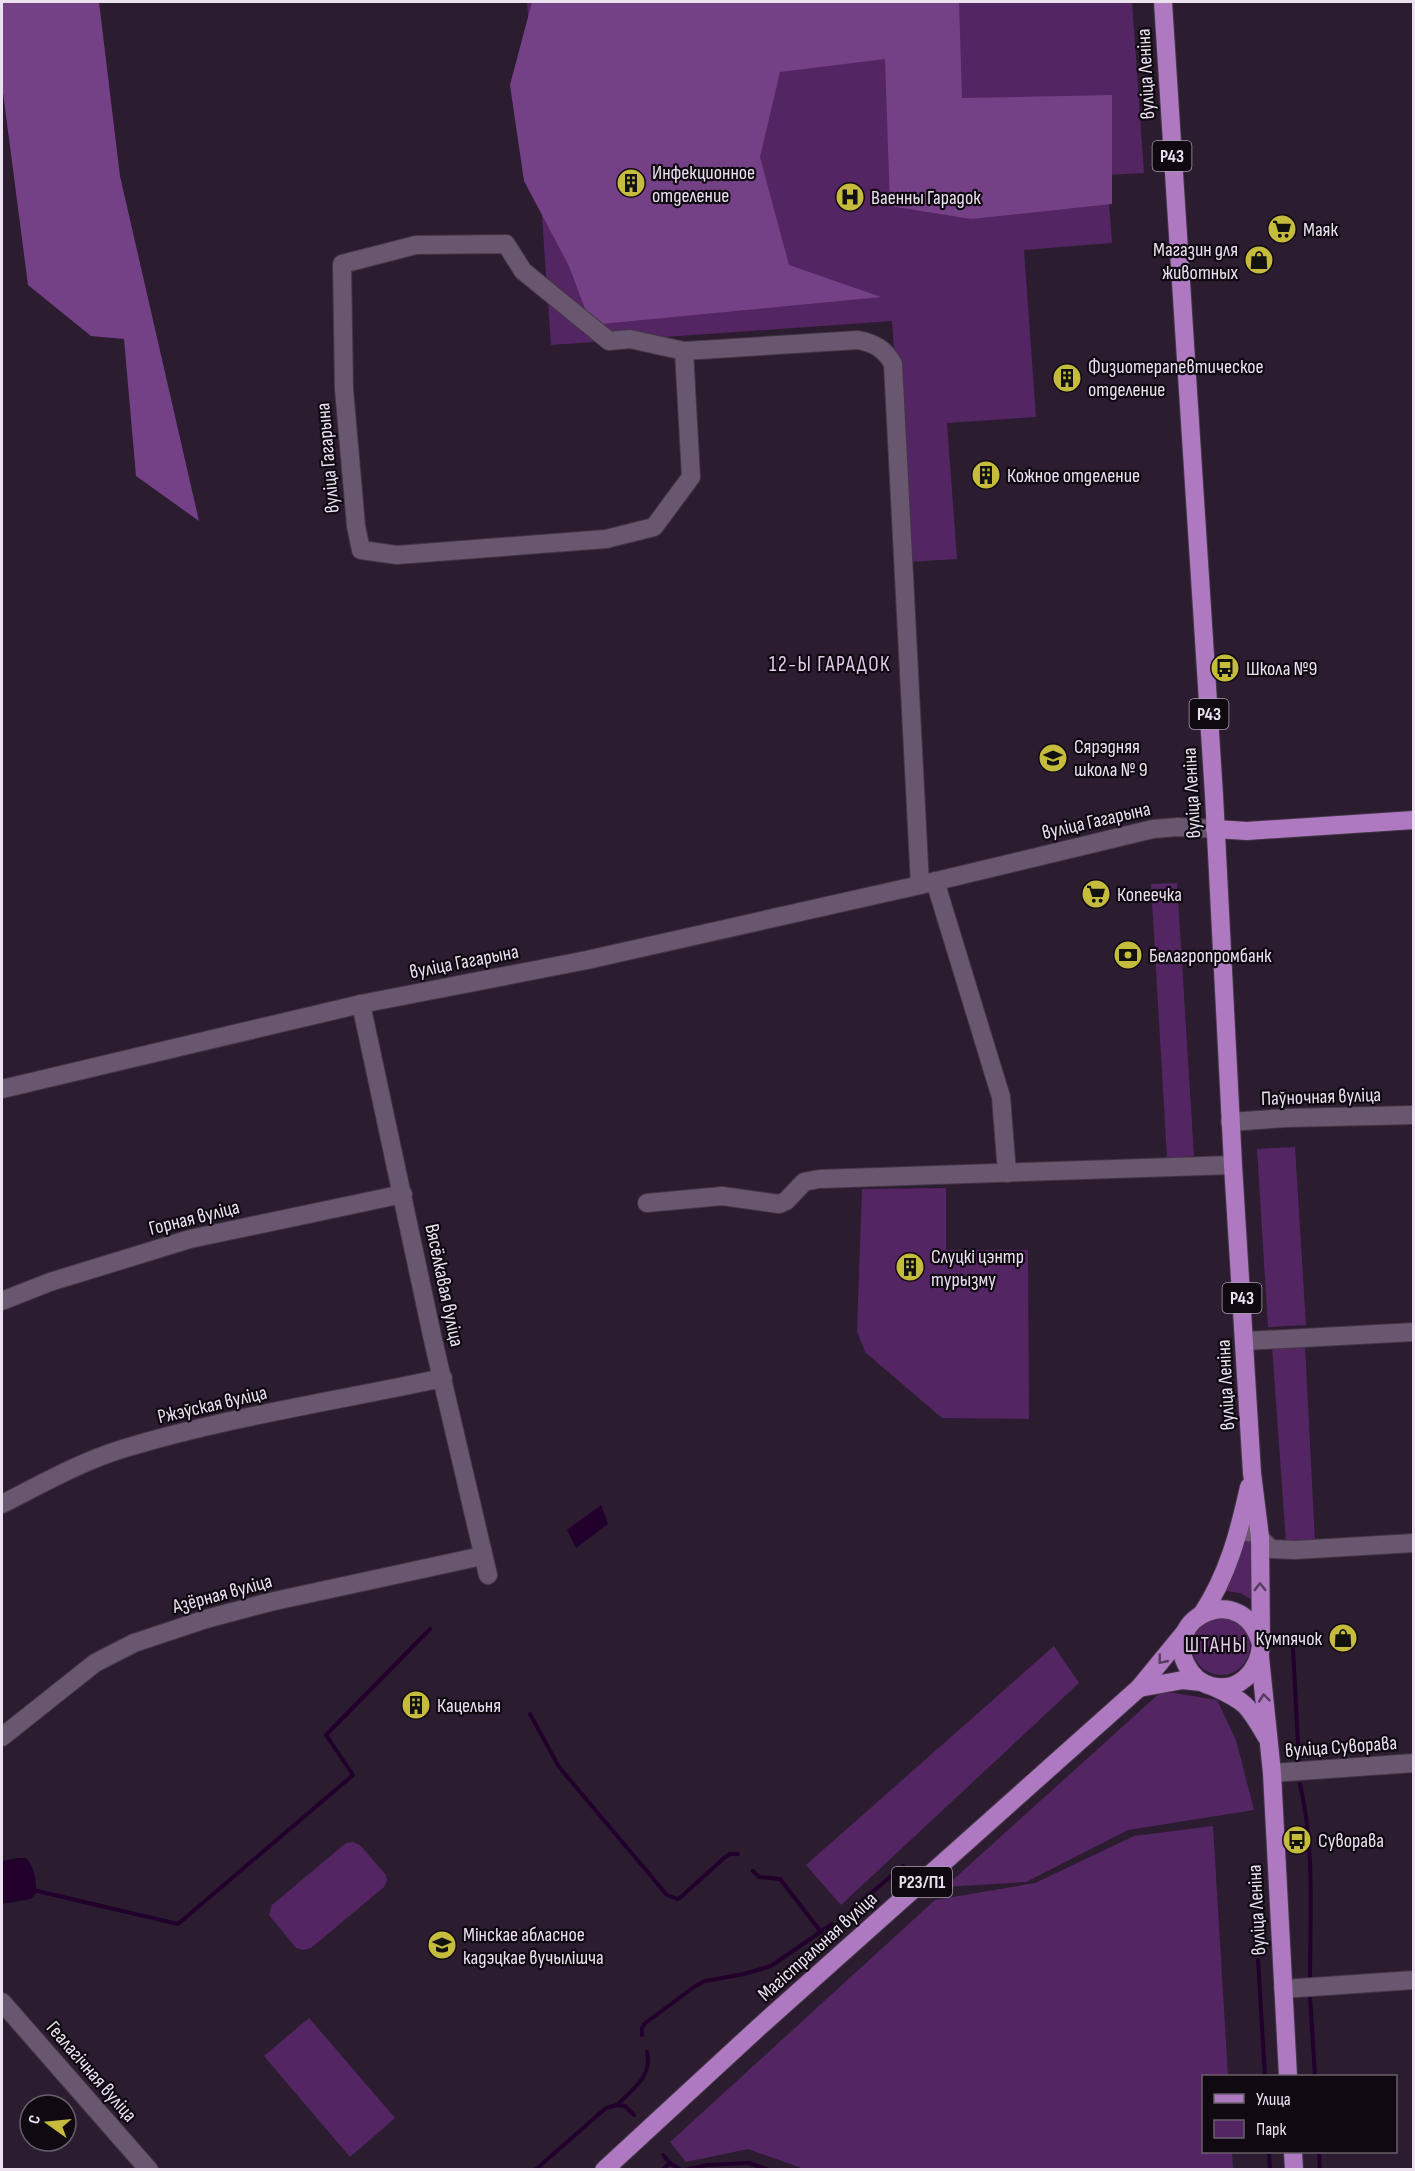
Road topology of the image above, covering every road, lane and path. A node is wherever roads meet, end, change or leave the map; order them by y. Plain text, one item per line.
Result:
1 (1163, 2) edge
2 (684, 351) junction
3 (1413, 820) edge
4 (1215, 829) junction
5 (928, 883) junction
6 (361, 1004) junction
7 (2, 1089) edge
8 (1413, 1115) edge
9 (1230, 1122) junction
10 (1233, 1165) junction
11 (1007, 1173) junction
12 (403, 1194) junction
13 (647, 1203) dead end
14 (2, 1301) edge
15 (1413, 1332) edge
16 (1245, 1341) junction
17 (443, 1378) junction
18 (1252, 1473) junction
19 (2, 1504) edge
20 (1240, 1531) junction
21 (1260, 1537) junction
22 (1413, 1543) edge
23 (482, 1556) junction
24 (488, 1575) dead end
25 (1202, 1614) junction
26 (1186, 1631) junction
27 (1260, 1650) junction
28 (1208, 1684) junction
29 (1139, 1689) junction
30 (2, 1737) edge
31 (1269, 1740) junction
32 (1413, 1763) edge
33 (1272, 1773) junction
34 (1413, 1980) edge
35 (1283, 1989) junction
36 (2, 2002) edge
37 (1288, 2075) edge
38 (1293, 2153) edge
39 (149, 2169) edge
40 (604, 2169) edge
41 (1294, 2169) edge

1 - 4 main road, вуліца Леніна / Р43
2 - 2 street, вуліца Гагарына
2 - 5 street
3 - 4 main road, вуліца Гагарына
4 - 5 street, вуліца Гагарына
4 - 9 main road, вуліца Леніна / Р43
5 - 6 street, вуліца Гагарына
5 - 11 street
6 - 7 street, вуліца Гагарына
6 - 12 street, Вясёлкавая вуліца
8 - 9 street, Паўночная вуліца
9 - 10 main road, вуліца Леніна / Р43
10 - 11 street
10 - 16 main road, вуліца Леніна / Р43
11 - 13 street
12 - 14 street, Горная вуліца
12 - 17 street, Вясёлкавая вуліца
15 - 16 street
16 - 18 main road, вуліца Леніна / Р43
17 - 19 street, Ржэўская вуліца
17 - 23 street, Вясёлкавая вуліца
18 - 20 main road, вуліца Леніна / Р43
18 - 21 main road, вуліца Леніна / Р43
20 - 21 street
20 - 25 main road, вуліца Леніна / Р43
21 - 22 street
27 -> 21 main road, вуліца Леніна / Р43
23 - 24 street, Вясёлкавая вуліца
23 - 30 street, Азёрная вуліца
25 - 26 main road, Р43
25 - 27 main road, Р43
26 - 28 main road, Р43
26 -> 29 main road, Магістральная вуліца / Р23/П1
27 - 28 main road
31 -> 27 main road, вуліца Леніна / Р43
28 - 29 main road, Магістральная вуліца / Р23/П1
28 - 31 main road, вуліца Леніна / Р43
29 - 40 main road, Магістральная вуліца / Р23/П1
31 - 33 main road, вуліца Леніна / Р43
32 - 33 street, вуліца Суворава
33 - 35 main road, вуліца Леніна / Р43
34 - 35 street
35 - 37 main road, вуліца Леніна / Р43
36 - 39 street, Геалагічная вуліца
38 - 41 main road

